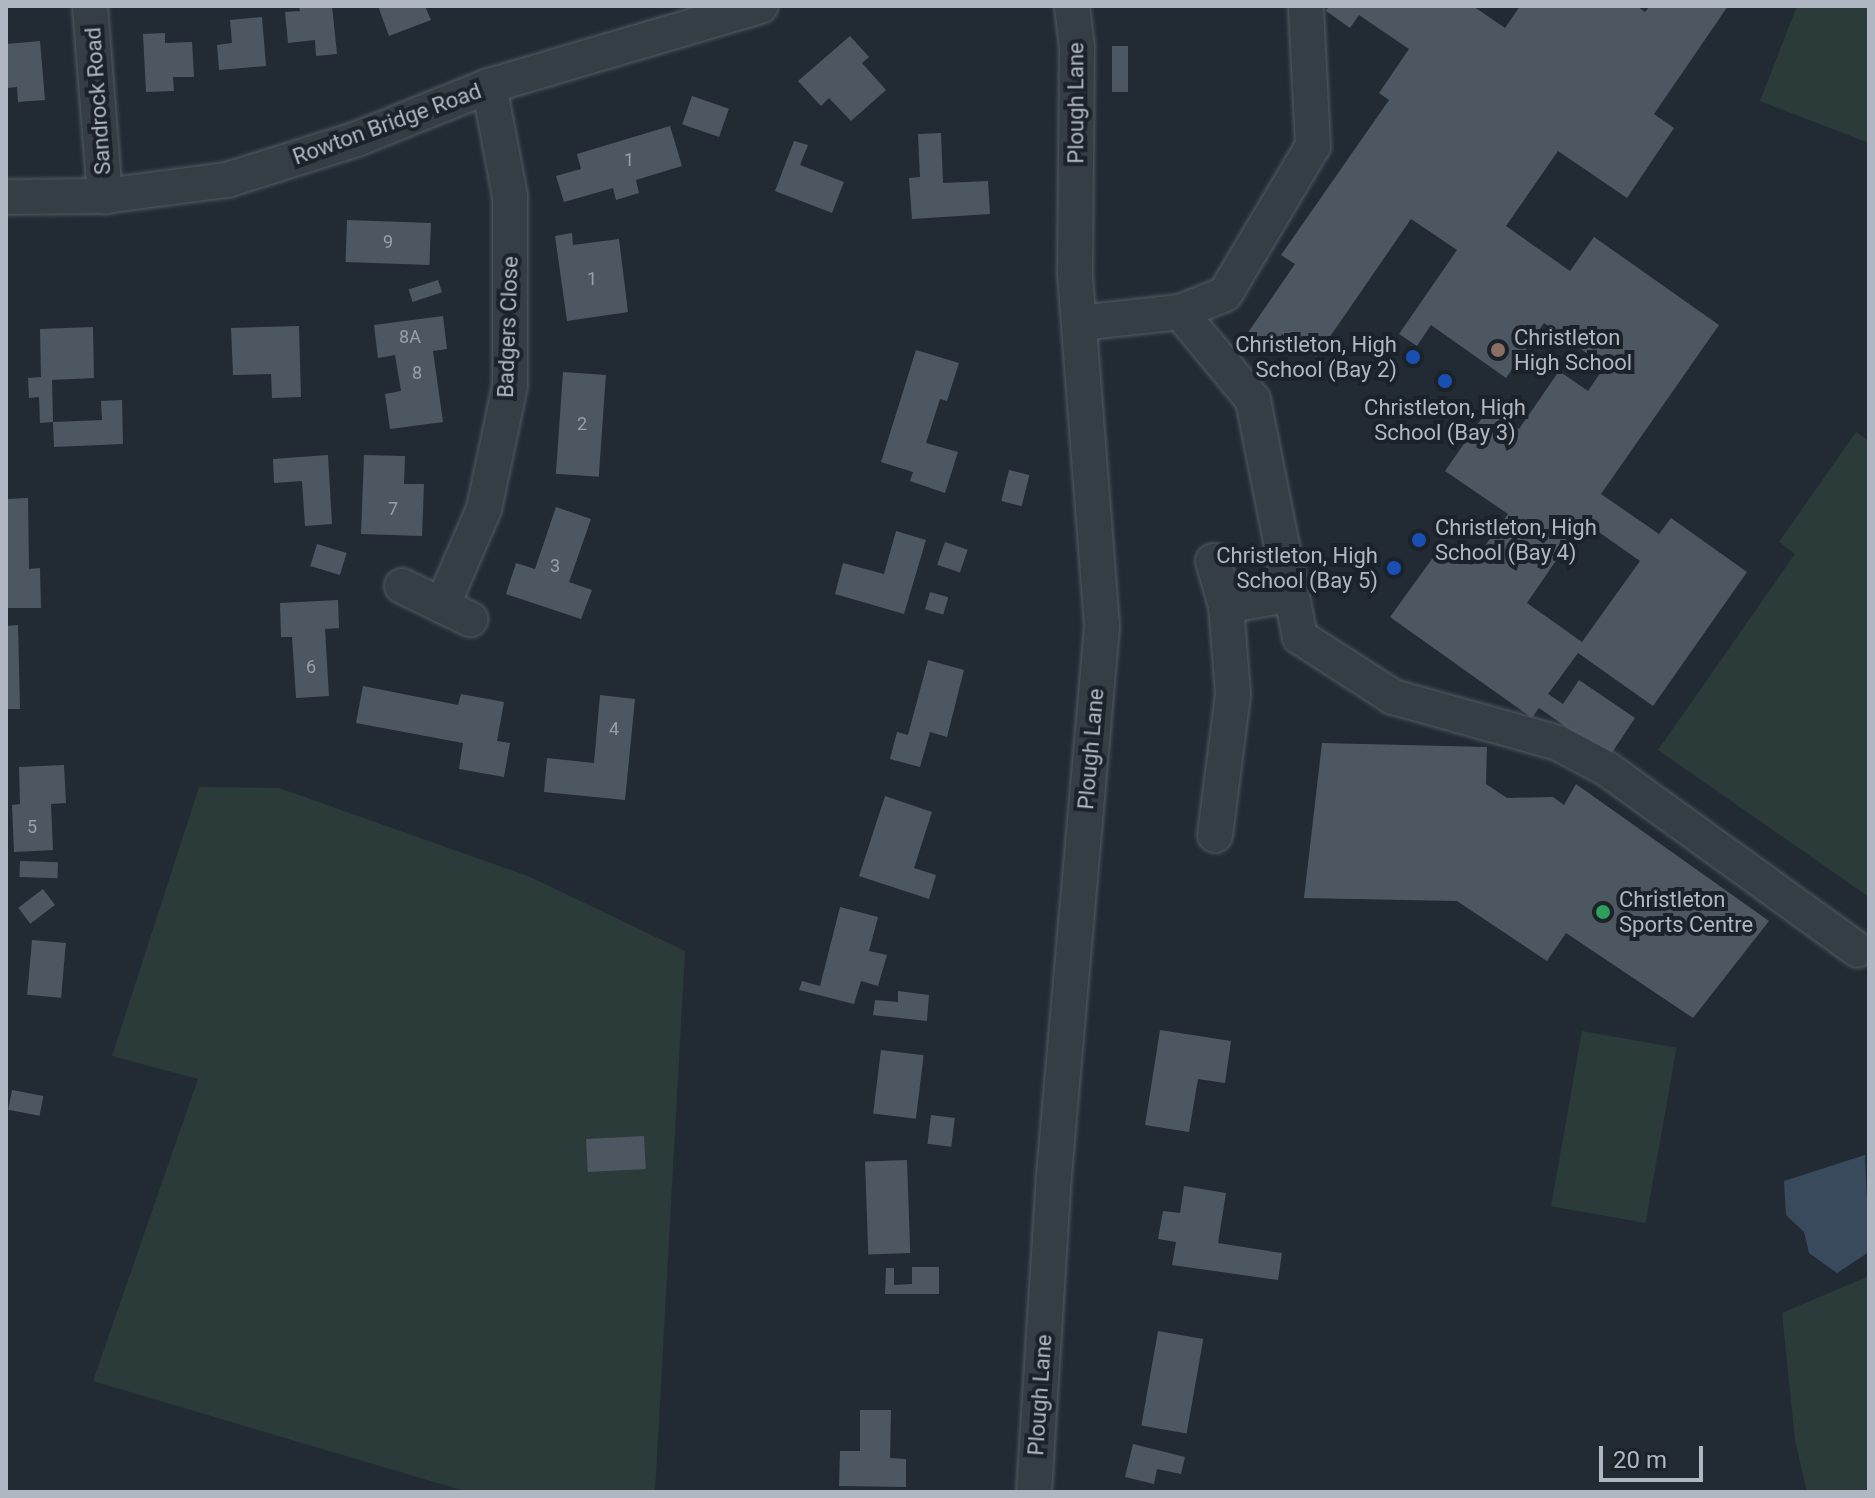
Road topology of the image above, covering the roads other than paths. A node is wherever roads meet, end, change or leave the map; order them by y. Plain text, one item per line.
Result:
1 (90, 6) edge
2 (760, 6) edge
3 (1072, 6) edge
4 (1306, 6) edge
5 (489, 86) junction
6 (105, 196) junction
7 (6, 197) edge
8 (1180, 312) junction
9 (1079, 323) junction
10 (1213, 561) dead end
11 (402, 586) dead end
12 (1292, 594) junction
13 (1226, 606) junction
14 (1215, 835) dead end
15 (1858, 950) dead end
16 (1034, 1492) edge

1 - 6 street, Sandrock Road
2 - 5 street, Rowton Bridge Road
3 - 9 street, Plough Lane
4 - 8 street
5 - 6 street, Rowton Bridge Road
5 - 11 street, Badgers Close
6 - 7 street, Rowton Bridge Road
8 - 9 street
8 - 12 street
9 - 16 street, Plough Lane
10 - 13 street
12 - 13 street
12 - 15 street
13 - 14 street

